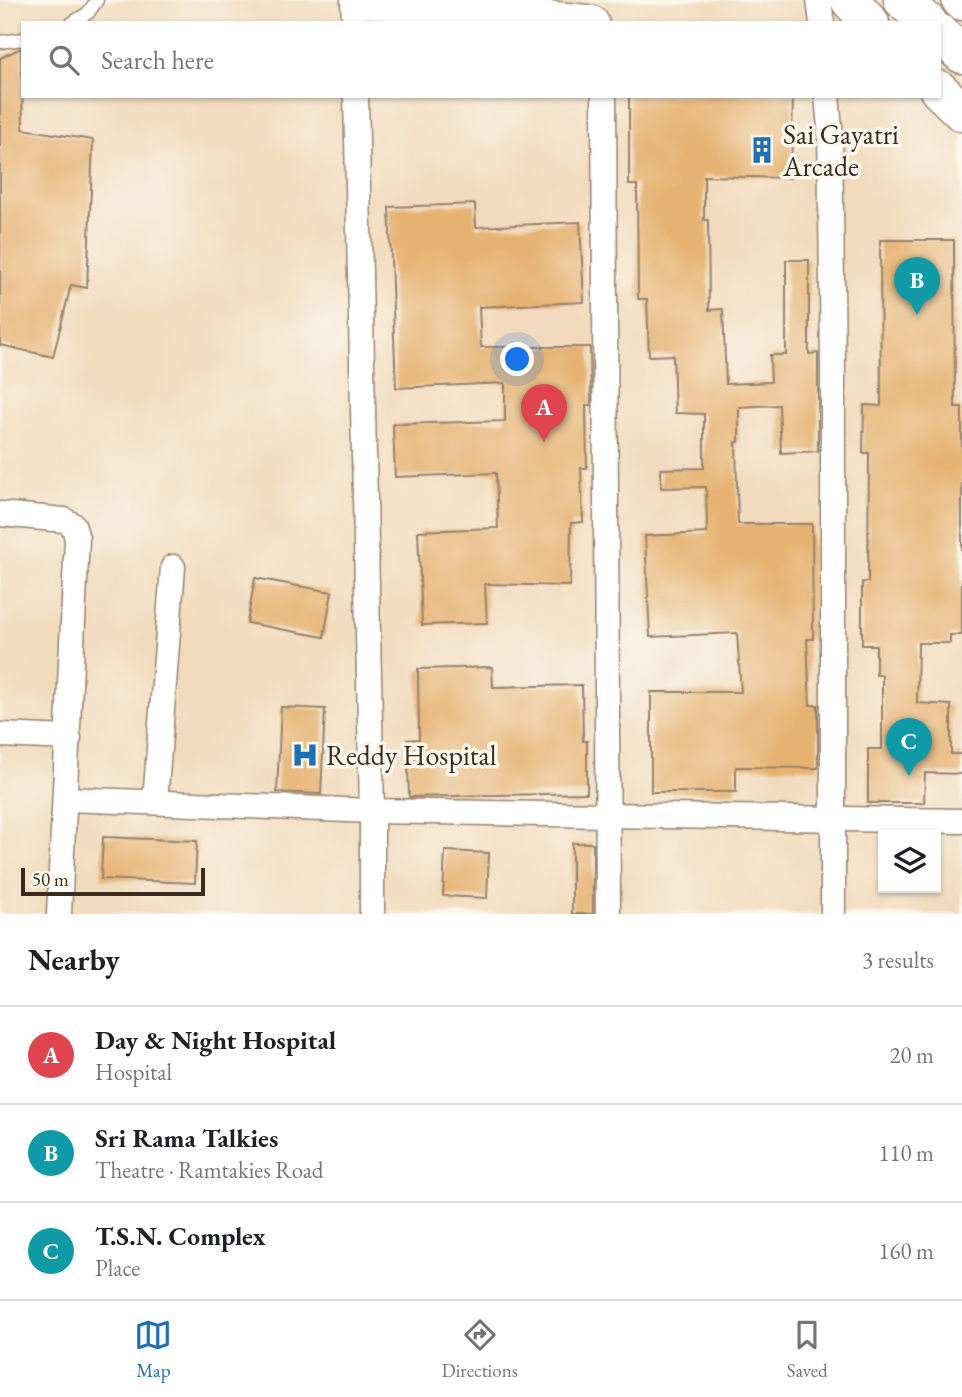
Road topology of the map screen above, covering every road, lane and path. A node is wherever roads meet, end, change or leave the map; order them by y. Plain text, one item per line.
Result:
1 (97, 0) edge
2 (354, 0) edge
3 (364, 0) edge
4 (819, 0) edge
5 (850, 0) edge
6 (896, 0) edge
7 (903, 0) edge
8 (75, 21) edge
9 (354, 21) edge
10 (571, 21) edge
11 (822, 21) edge
12 (867, 21) edge
13 (871, 21) edge
14 (926, 21) edge
15 (941, 35) edge
16 (21, 38) edge
17 (0, 43) edge
18 (962, 54) edge
19 (941, 92) edge
20 (356, 98) edge
21 (604, 98) edge
22 (827, 98) edge
23 (962, 112) edge
24 (0, 514) edge
25 (173, 567) dead end
26 (0, 735) edge
27 (69, 738) junction
28 (66, 799) junction
29 (155, 801) junction
30 (372, 811) junction
31 (609, 814) junction
32 (834, 819) junction
33 (962, 821) edge
34 (59, 914) edge
35 (372, 914) edge
36 (608, 914) edge
37 (833, 914) edge

1 - 8 lane
2 - 9 street
3 - 10 main road
4 - 11 street
5 - 12 main road
6 - 13 main road
7 - 14 main road
15 - 18 main road
16 - 17 lane
19 - 23 main road
20 - 30 street
21 - 31 street
22 - 32 street
24 - 27 street
25 - 29 street
26 - 27 street
27 - 28 street
28 - 29 street
28 - 34 street
29 - 30 street
30 - 31 street
30 - 35 street
31 - 32 street
31 - 36 street
32 - 33 street
32 - 37 street

